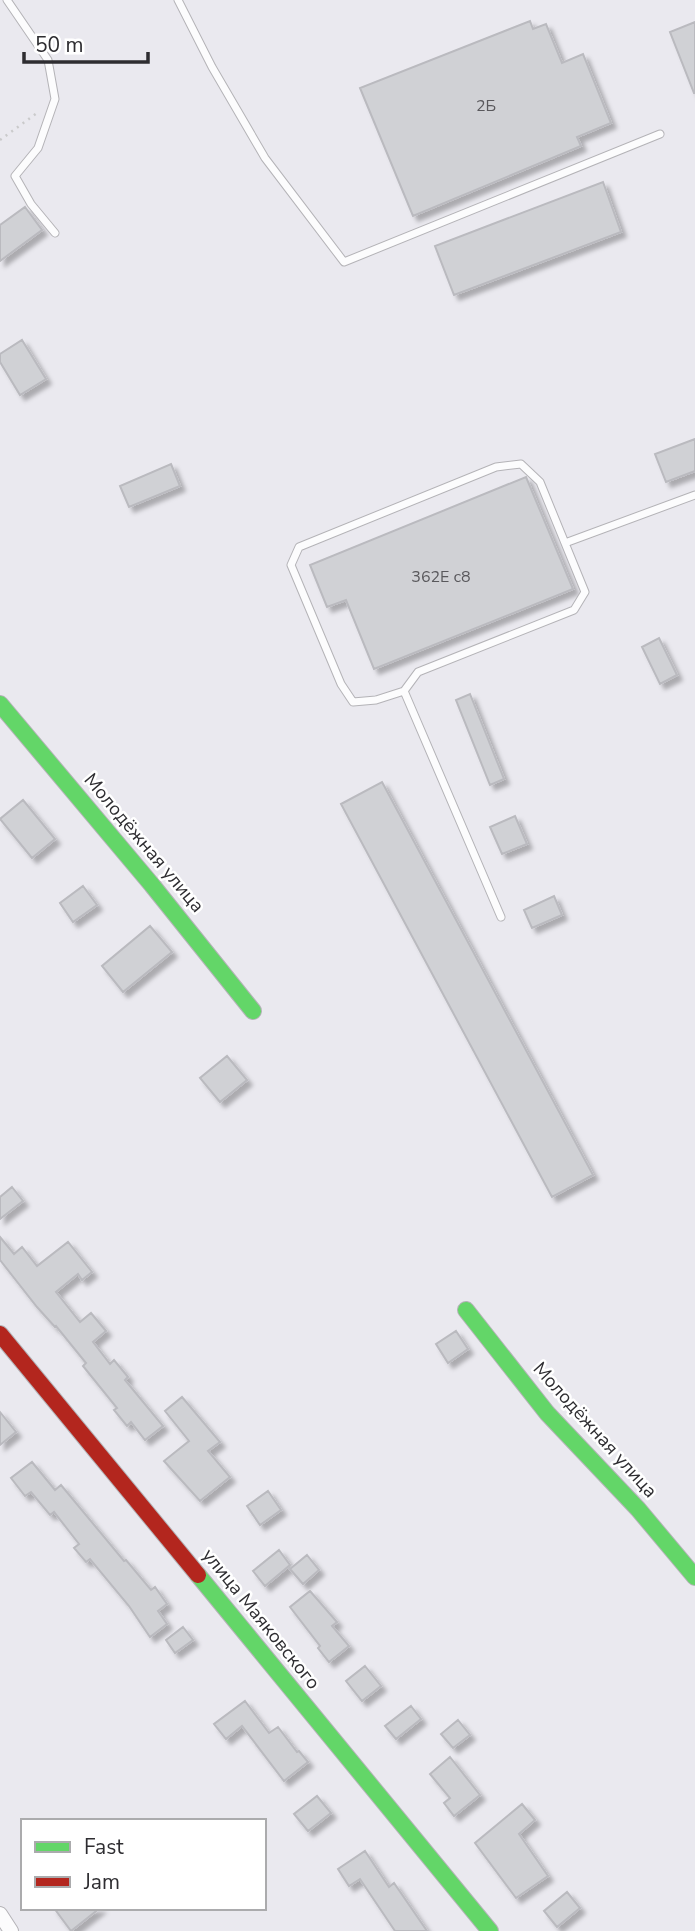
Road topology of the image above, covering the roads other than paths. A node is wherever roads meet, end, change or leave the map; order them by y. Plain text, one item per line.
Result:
1 (7, 0) edge
2 (178, 0) edge
3 (660, 134) dead end
4 (55, 233) dead end
5 (695, 495) edge
6 (565, 543) junction
7 (404, 691) junction
8 (0, 704) edge
9 (501, 917) dead end
10 (253, 1011) dead end
11 (466, 1310) dead end
12 (0, 1334) edge
13 (695, 1577) edge
14 (0, 1914) edge
15 (11, 1931) edge
16 (490, 1931) edge

1 - 4 lane
2 - 3 lane
5 - 6 lane
6 - 7 lane
6 - 7 lane
7 - 9 lane
8 - 10 street, Молодёжная улица
11 - 13 street, Молодёжная улица
12 - 16 street, улица Маяковского
14 - 15 street

